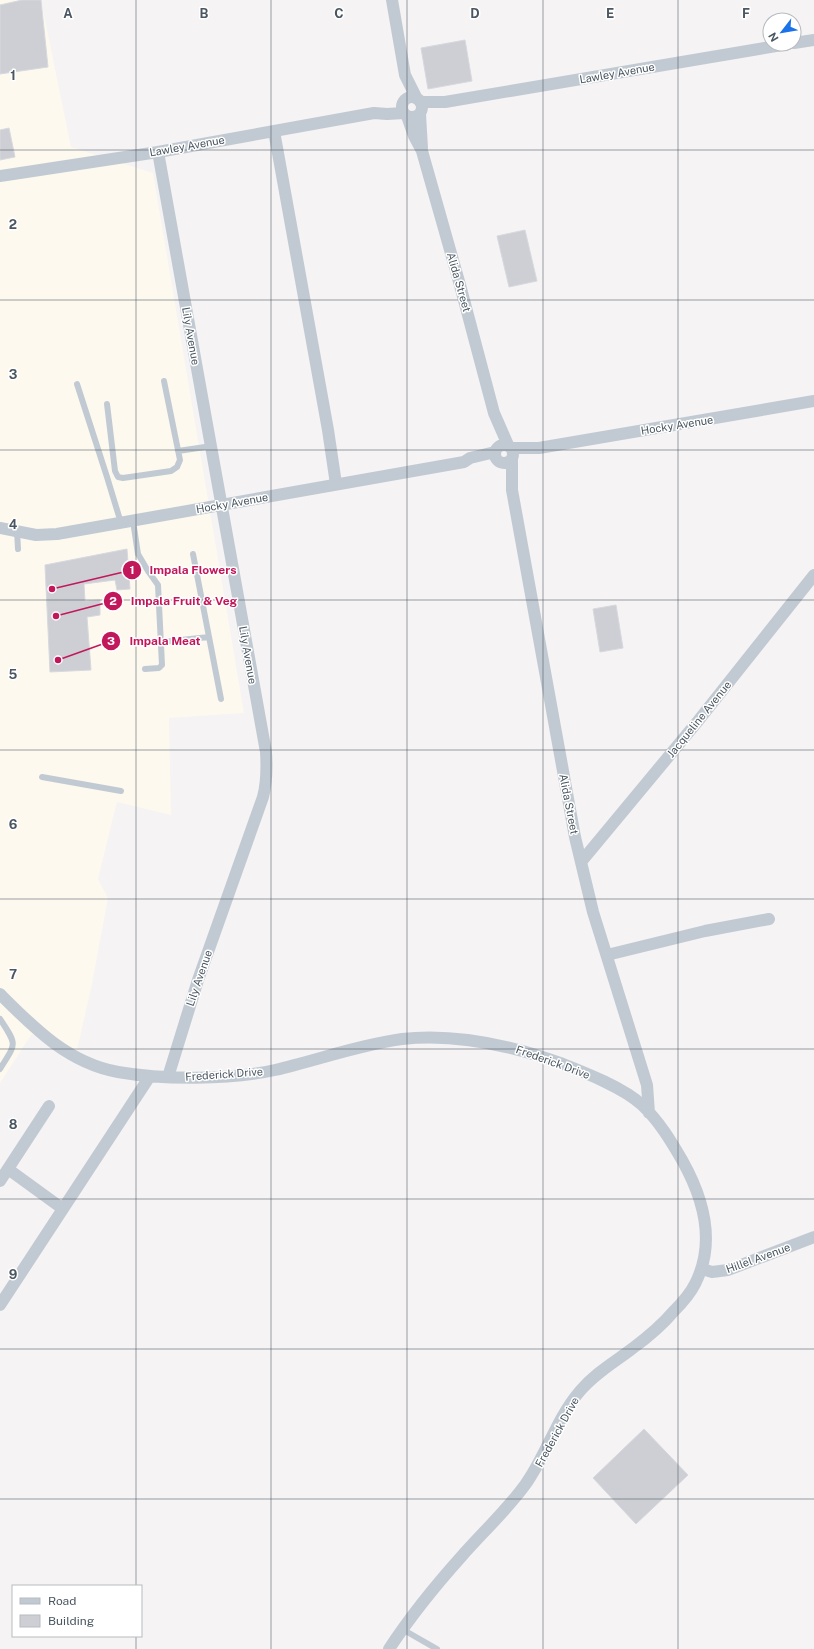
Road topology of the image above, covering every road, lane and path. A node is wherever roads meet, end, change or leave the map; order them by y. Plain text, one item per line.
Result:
1 (392, 0) edge
2 (814, 40) edge
3 (802, 42) edge
4 (762, 48) edge
5 (405, 76) junction
6 (420, 106) junction
7 (405, 108) junction
8 (274, 131) junction
9 (422, 151) junction
10 (158, 152) junction
11 (0, 176) edge
12 (164, 381) dead end
13 (77, 384) dead end
14 (814, 401) edge
15 (107, 404) dead end
16 (212, 446) junction
17 (178, 451) junction
18 (504, 454) junction
19 (336, 484) junction
20 (222, 505) junction
21 (126, 522) junction
22 (0, 528) edge
23 (17, 531) junction
24 (18, 549) dead end
25 (193, 554) dead end
26 (814, 575) edge
27 (209, 637) junction
28 (162, 642) junction
29 (145, 669) dead end
30 (221, 699) dead end
31 (42, 777) dead end
32 (121, 791) dead end
33 (581, 862) junction
34 (769, 919) dead end
35 (607, 955) junction
36 (0, 994) edge
37 (0, 1019) edge
38 (0, 1069) edge
39 (150, 1076) junction
40 (168, 1077) junction
41 (49, 1106) dead end
42 (649, 1113) junction
43 (8, 1169) junction
44 (0, 1181) edge
45 (63, 1209) junction
46 (814, 1237) edge
47 (702, 1269) junction
48 (0, 1305) edge
49 (402, 1629) junction
50 (389, 1649) edge
51 (437, 1649) edge

1 - 5 street, Alida Street
2 - 3 street
4 - 6 street, Lawley Avenue
5 - 6 street, Alida Street
5 - 7 street, Alida Street
6 - 7 street
6 - 7 street
6 - 9 street, Alida Street
7 - 8 street, Lawley Avenue
7 - 9 street, Alida Street
8 - 10 street, Lawley Avenue
8 - 19 street
9 - 18 street, Alida Street
10 - 11 street, Lawley Avenue
10 - 16 street, Lily Avenue
12 - 17 lane
13 - 21 lane
14 - 18 street, Hocky Avenue
15 - 17 lane
16 - 17 lane
16 - 20 street, Lily Avenue
18 - 19 street, Hocky Avenue
18 - 33 street, Alida Street
19 - 20 street, Hocky Avenue
20 - 21 street, Hocky Avenue
20 - 40 street, Lily Avenue
21 - 23 street, Hocky Avenue
21 - 28 lane
22 - 23 street, Hocky Avenue
23 - 24 lane
25 - 27 lane
26 - 33 street, Jacqueline Avenue
27 - 28 lane
27 - 30 lane
28 - 29 lane
31 - 32 lane
33 - 35 street, Alida Street
34 - 35 street
35 - 42 street, Alida Street
36 - 39 street, Frederick Drive
37 - 38 lane
39 - 40 street, Frederick Drive
39 - 45 street
40 - 42 street, Frederick Drive
41 - 43 street
42 - 47 street, Frederick Drive
43 - 44 street
43 - 45 street
45 - 48 street
46 - 47 street, Hillel Avenue
47 - 49 street, Frederick Drive
49 - 50 street, Frederick Drive
49 - 51 lane

